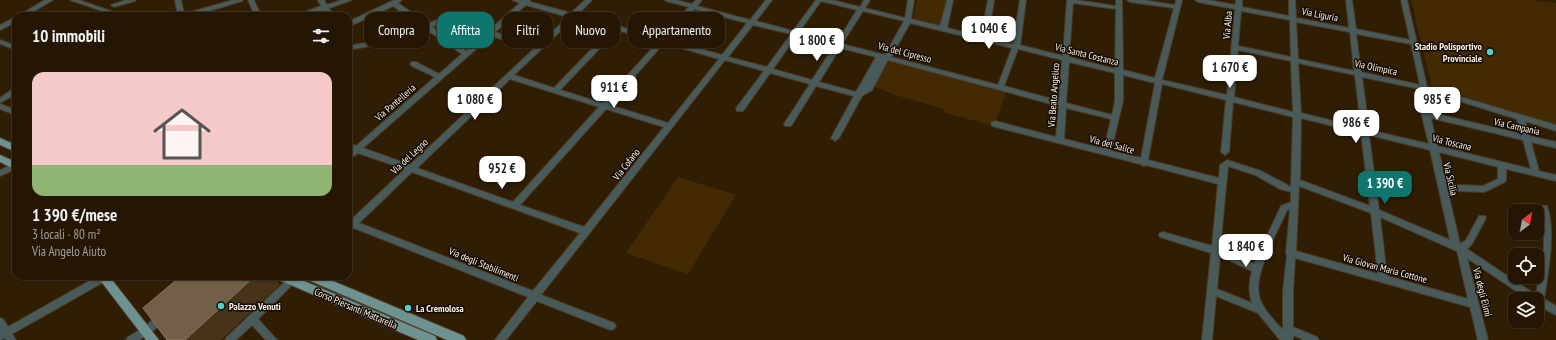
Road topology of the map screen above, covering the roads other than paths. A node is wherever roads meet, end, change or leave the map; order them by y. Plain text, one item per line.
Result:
1 (50, 0) edge
2 (73, 0) edge
3 (133, 0) edge
4 (178, 0) edge
5 (240, 0) edge
6 (251, 0) edge
7 (321, 0) edge
8 (349, 0) edge
9 (515, 0) edge
10 (589, 0) edge
11 (668, 0) edge
12 (699, 0) edge
13 (768, 0) edge
14 (819, 0) edge
15 (824, 0) edge
16 (867, 0) edge
17 (911, 0) edge
18 (950, 0) edge
19 (991, 0) edge
20 (1023, 0) edge
21 (1118, 0) edge
22 (1130, 0) edge
23 (1198, 0) edge
24 (1239, 0) edge
25 (1292, 0) edge
26 (1349, 0) edge
27 (1404, 0) edge
28 (526, 1) edge
29 (1070, 1) edge
30 (396, 2) edge
31 (1178, 3) edge
32 (325, 7) junction
33 (693, 7) junction
34 (115, 8) edge
35 (1239, 8) junction
36 (862, 9) junction
37 (1119, 9) junction
38 (28, 12) edge
39 (180, 12) edge
40 (199, 12) edge
41 (256, 12) edge
42 (309, 12) edge
43 (328, 12) edge
44 (408, 12) edge
45 (561, 12) edge
46 (576, 12) edge
47 (688, 12) edge
48 (1292, 19) junction
49 (908, 20) junction
50 (12, 21) edge
51 (751, 22) junction
52 (352, 23) edge
53 (561, 26) edge
54 (0, 28) edge
55 (429, 28) edge
56 (494, 29) edge
57 (943, 29) junction
58 (1352, 31) junction
59 (795, 34) junction
60 (984, 39) junction
61 (0, 42) edge
62 (1414, 43) junction
63 (364, 45) edge
64 (839, 45) junction
65 (12, 46) edge
66 (352, 47) edge
67 (1016, 47) junction
68 (1235, 47) junction
69 (473, 48) edge
70 (597, 48) edge
71 (656, 48) edge
72 (687, 48) edge
73 (466, 54) junction
74 (884, 57) junction
75 (723, 58) junction
76 (1066, 59) junction
77 (1294, 60) junction
78 (414, 64) dead end
79 (768, 70) junction
80 (1119, 72) junction
81 (1358, 74) junction
82 (508, 76) junction
83 (440, 77) junction
84 (1158, 81) junction
85 (814, 83) junction
86 (1000, 88) junction
87 (1424, 88) junction
88 (555, 91) junction
89 (12, 94) edge
90 (858, 95) junction
91 (1231, 99) junction
92 (0, 101) edge
93 (1063, 104) junction
94 (0, 106) edge
95 (604, 106) junction
96 (740, 109) dead end
97 (12, 111) edge
98 (1426, 114) junction
99 (1297, 115) junction
100 (1115, 118) junction
101 (1520, 118) junction
102 (788, 124) dead end
103 (996, 124) dead end
104 (669, 126) junction
105 (1556, 128) edge
106 (1364, 131) junction
107 (835, 138) dead end
108 (1526, 138) junction
109 (0, 141) edge
110 (1060, 141) junction
111 (1556, 145) edge
112 (12, 146) edge
113 (352, 147) edge
114 (1433, 148) junction
115 (357, 149) junction
116 (1225, 152) dead end
117 (352, 153) edge
118 (1107, 153) junction
119 (0, 158) edge
120 (1144, 163) junction
121 (12, 165) edge
122 (1502, 165) junction
123 (12, 167) edge
124 (411, 168) junction
125 (0, 173) edge
126 (1536, 173) junction
127 (1556, 178) edge
128 (1223, 182) junction
129 (1441, 184) junction
130 (1296, 187) junction
131 (1295, 204) junction
132 (514, 206) junction
133 (1544, 208) dead end
134 (1374, 212) junction
135 (1482, 218) dead end
136 (352, 222) edge
137 (352, 226) edge
138 (585, 232) junction
139 (1162, 235) dead end
140 (1458, 248) junction
141 (1216, 251) junction
142 (1290, 254) junction
143 (1257, 269) junction
144 (1383, 279) junction
145 (98, 280) edge
146 (108, 280) edge
147 (288, 280) edge
148 (295, 280) edge
149 (319, 280) edge
150 (1212, 290) junction
151 (1525, 292) edge
152 (1539, 292) edge
153 (534, 296) junction
154 (1474, 304) junction
155 (1544, 304) edge
156 (1261, 310) junction
157 (170, 311) edge
158 (1556, 311) edge
159 (252, 319) junction
160 (0, 322) edge
161 (611, 326) dead end
162 (1288, 329) junction
163 (6, 336) edge
164 (149, 336) edge
165 (131, 340) edge
166 (230, 340) edge
167 (272, 340) edge
168 (431, 340) edge
169 (460, 340) edge
170 (500, 340) edge
171 (1207, 340) edge
172 (1287, 340) edge
173 (1314, 340) edge
174 (1483, 340) edge

1 - 38 street
2 - 34 street
3 - 34 street
4 - 39 street
5 - 40 street
6 - 41 street
7 - 32 street
8 - 32 street
9 - 28 street
10 - 46 street, Via del Legno
11 - 33 street, Via del Cipresso
12 - 33 street
13 - 51 street, Via Cofano
14 - 59 street
15 - 36 street, Via Santa Costanza
16 - 36 street
17 - 49 street
18 - 57 street
19 - 60 street
20 - 67 street
21 - 37 street
22 - 31 street
23 - 35 street, Via Liguria
24 - 35 street, Via Alba
25 - 48 street
26 - 58 street
27 - 62 street, Via Sicilia
28 - 45 street
28 - 56 street, Via Pantelleria
29 - 37 street
29 - 76 street, Via Beato Angelico
30 - 44 street
30 - 52 street
31 - 84 street
32 - 42 street
32 - 43 street
33 - 47 street
33 - 51 street, Via del Cipresso
35 - 48 street, Via Liguria
35 - 68 street, Via Alba
36 - 49 street, Via Santa Costanza
36 - 64 street
37 - 80 street
48 - 58 street, Via Liguria
48 - 77 street
49 - 57 street, Via Santa Costanza
49 - 74 street
50 - 54 street
51 - 59 street, Via del Cipresso
51 - 75 street, Via Cofano
53 - 82 street, Via del Legno
55 - 73 street
57 - 60 street, Via Santa Costanza
58 - 62 street, Via Liguria
58 - 81 street
59 - 64 street, Via del Cipresso
59 - 79 street
60 - 67 street, Via Santa Costanza
61 - 65 street
62 - 87 street, Via Sicilia
63 - 66 street
64 - 74 street, Via del Cipresso
64 - 85 street
67 - 76 street, Via Santa Costanza
67 - 86 street
68 - 77 street, Via Olimpica
68 - 91 street, Via Alba
69 - 73 street, Via Pantelleria
70 - 88 street
71 - 95 street
72 - 75 street
73 - 83 street, Via Pantelleria
74 - 86 street, Via del Cipresso
74 - 90 street
75 - 79 street
75 - 104 street, Via Cofano
76 - 80 street, Via Santa Costanza
76 - 93 street, Via Beato Angelico
77 - 81 street, Via Olimpica
77 - 99 street
78 - 83 street
79 - 85 street
79 - 96 street
80 - 84 street, Via Santa Costanza
80 - 100 street
81 - 87 street, Via Olimpica
81 - 106 street
82 - 88 street
82 - 124 street, Via del Legno
83 - 115 street, Via Pantelleria
84 - 91 street, Via Santa Costanza
84 - 120 street
85 - 90 street
85 - 102 street
86 - 93 street, Via del Cipresso
87 - 98 street, Via Sicilia
87 - 101 street, Via Olimpica
88 - 95 street
89 - 92 street
90 - 107 street
91 - 99 street, Via Toscana
91 - 116 street, Via Alba
93 - 100 street, Via del Cipresso
93 - 110 street, Via Beato Angelico
94 - 97 street
95 - 104 street
95 - 132 street
98 - 108 street, Via Campania
98 - 114 street, Via Sicilia
99 - 106 street, Via Toscana
99 - 130 street
100 - 118 street
101 - 105 street, Via Olimpica
101 - 108 street
103 - 110 street, Via del Salice
104 - 138 street, Via Cofano
106 - 114 street, Via Toscana
106 - 134 street
108 - 111 street, Via Campania
108 - 126 street
109 - 112 main road
110 - 118 street, Via del Salice
113 - 115 street
114 - 122 street, Via Toscana
114 - 129 street, Via Sicilia
115 - 117 street, Via Pantelleria
115 - 124 street
118 - 120 street, Via del Salice
119 - 121 main road
120 - 128 street, Via del Salice
122 - 126 street, Via Toscana
122 - 129 street
123 - 125 street
124 - 132 street
124 - 136 street, Via del Legno
126 - 127 street, Via Toscana
128 - 130 street
128 - 141 street
129 - 140 street, Via Sicilia
130 - 131 street
130 - 134 street
131 - 142 street
131 - 143 street
132 - 138 street
133 - 152 street
134 - 140 street
134 - 144 street
135 - 140 street
137 - 153 street, Via degli Stabilimenti
138 - 153 street, Via Cofano
139 - 141 street
140 - 151 street
140 - 154 street, Via degli Elimi
141 - 143 street
141 - 150 street
142 - 144 street, Via Giovan Maria Cottone
142 - 162 street
143 - 156 street
144 - 154 street, Via Giovan Maria Cottone
145 - 163 street
146 - 164 main road
147 - 159 street
148 - 168 main road, Corso Piersanti Mattarella
149 - 169 main road, Corso Piersanti Mattarella
150 - 156 street
150 - 171 street
153 - 161 street, Via degli Stabilimenti
153 - 170 street, Via Cofano
154 - 174 street, Via degli Elimi
155 - 158 street
156 - 172 street
157 - 164 street
159 - 166 street
159 - 167 street
160 - 163 street
162 - 172 street
162 - 173 street
164 - 165 street

